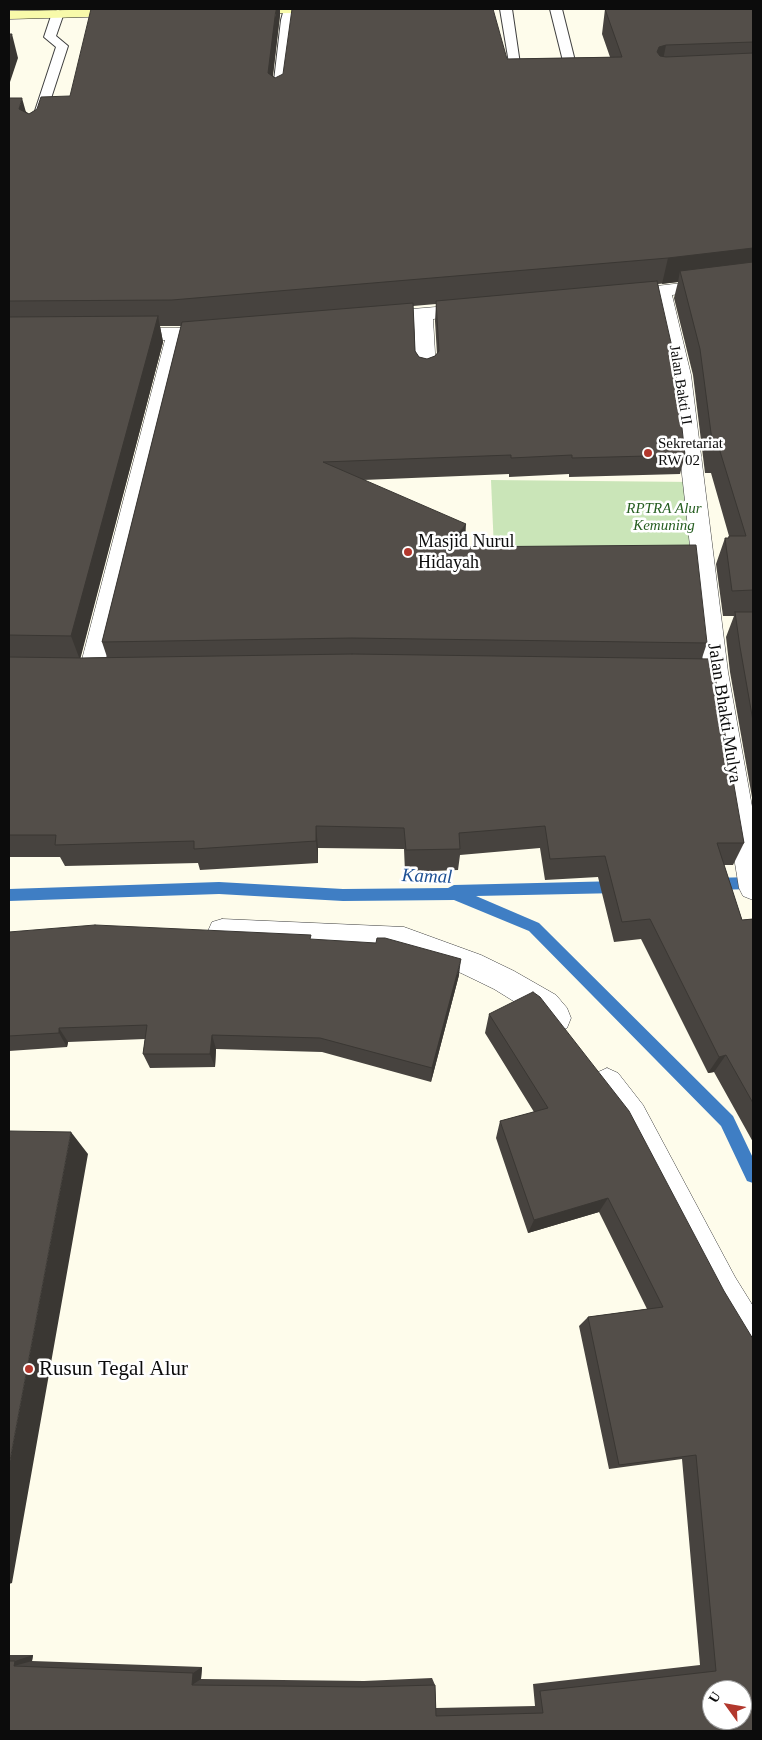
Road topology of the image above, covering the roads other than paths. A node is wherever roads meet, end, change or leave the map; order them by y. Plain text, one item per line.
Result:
1 (291, 9) edge
2 (506, 9) edge
3 (556, 9) edge
4 (231, 10) edge
5 (113, 12) junction
6 (143, 12) edge
7 (58, 13) junction
8 (9, 15) edge
9 (109, 28) edge
10 (278, 98) edge
11 (34, 134) edge
12 (753, 280) edge
13 (662, 292) junction
14 (604, 297) edge
15 (490, 308) edge
16 (423, 314) junction
17 (364, 319) edge
18 (235, 329) edge
19 (176, 334) junction
20 (107, 335) edge
21 (426, 370) edge
22 (736, 626) edge
23 (710, 627) junction
24 (91, 671) edge
25 (753, 888) edge
26 (191, 930) edge
27 (571, 1037) edge
28 (589, 1060) edge
29 (753, 1338) edge

1 - 4 main road
1 - 10 lane
2 - 3 lane
5 - 6 main road
5 - 7 main road
5 - 9 lane
7 - 8 main road
7 - 11 lane
12 - 13 street
13 - 14 street
13 - 23 street, Jalan Bakti II
15 - 16 street
16 - 17 street
16 - 21 street
18 - 19 street
19 - 20 street
19 - 24 street
22 - 23 street
23 - 25 street, Jalan Bhakti Mulya
26 - 27 street
28 - 29 street

